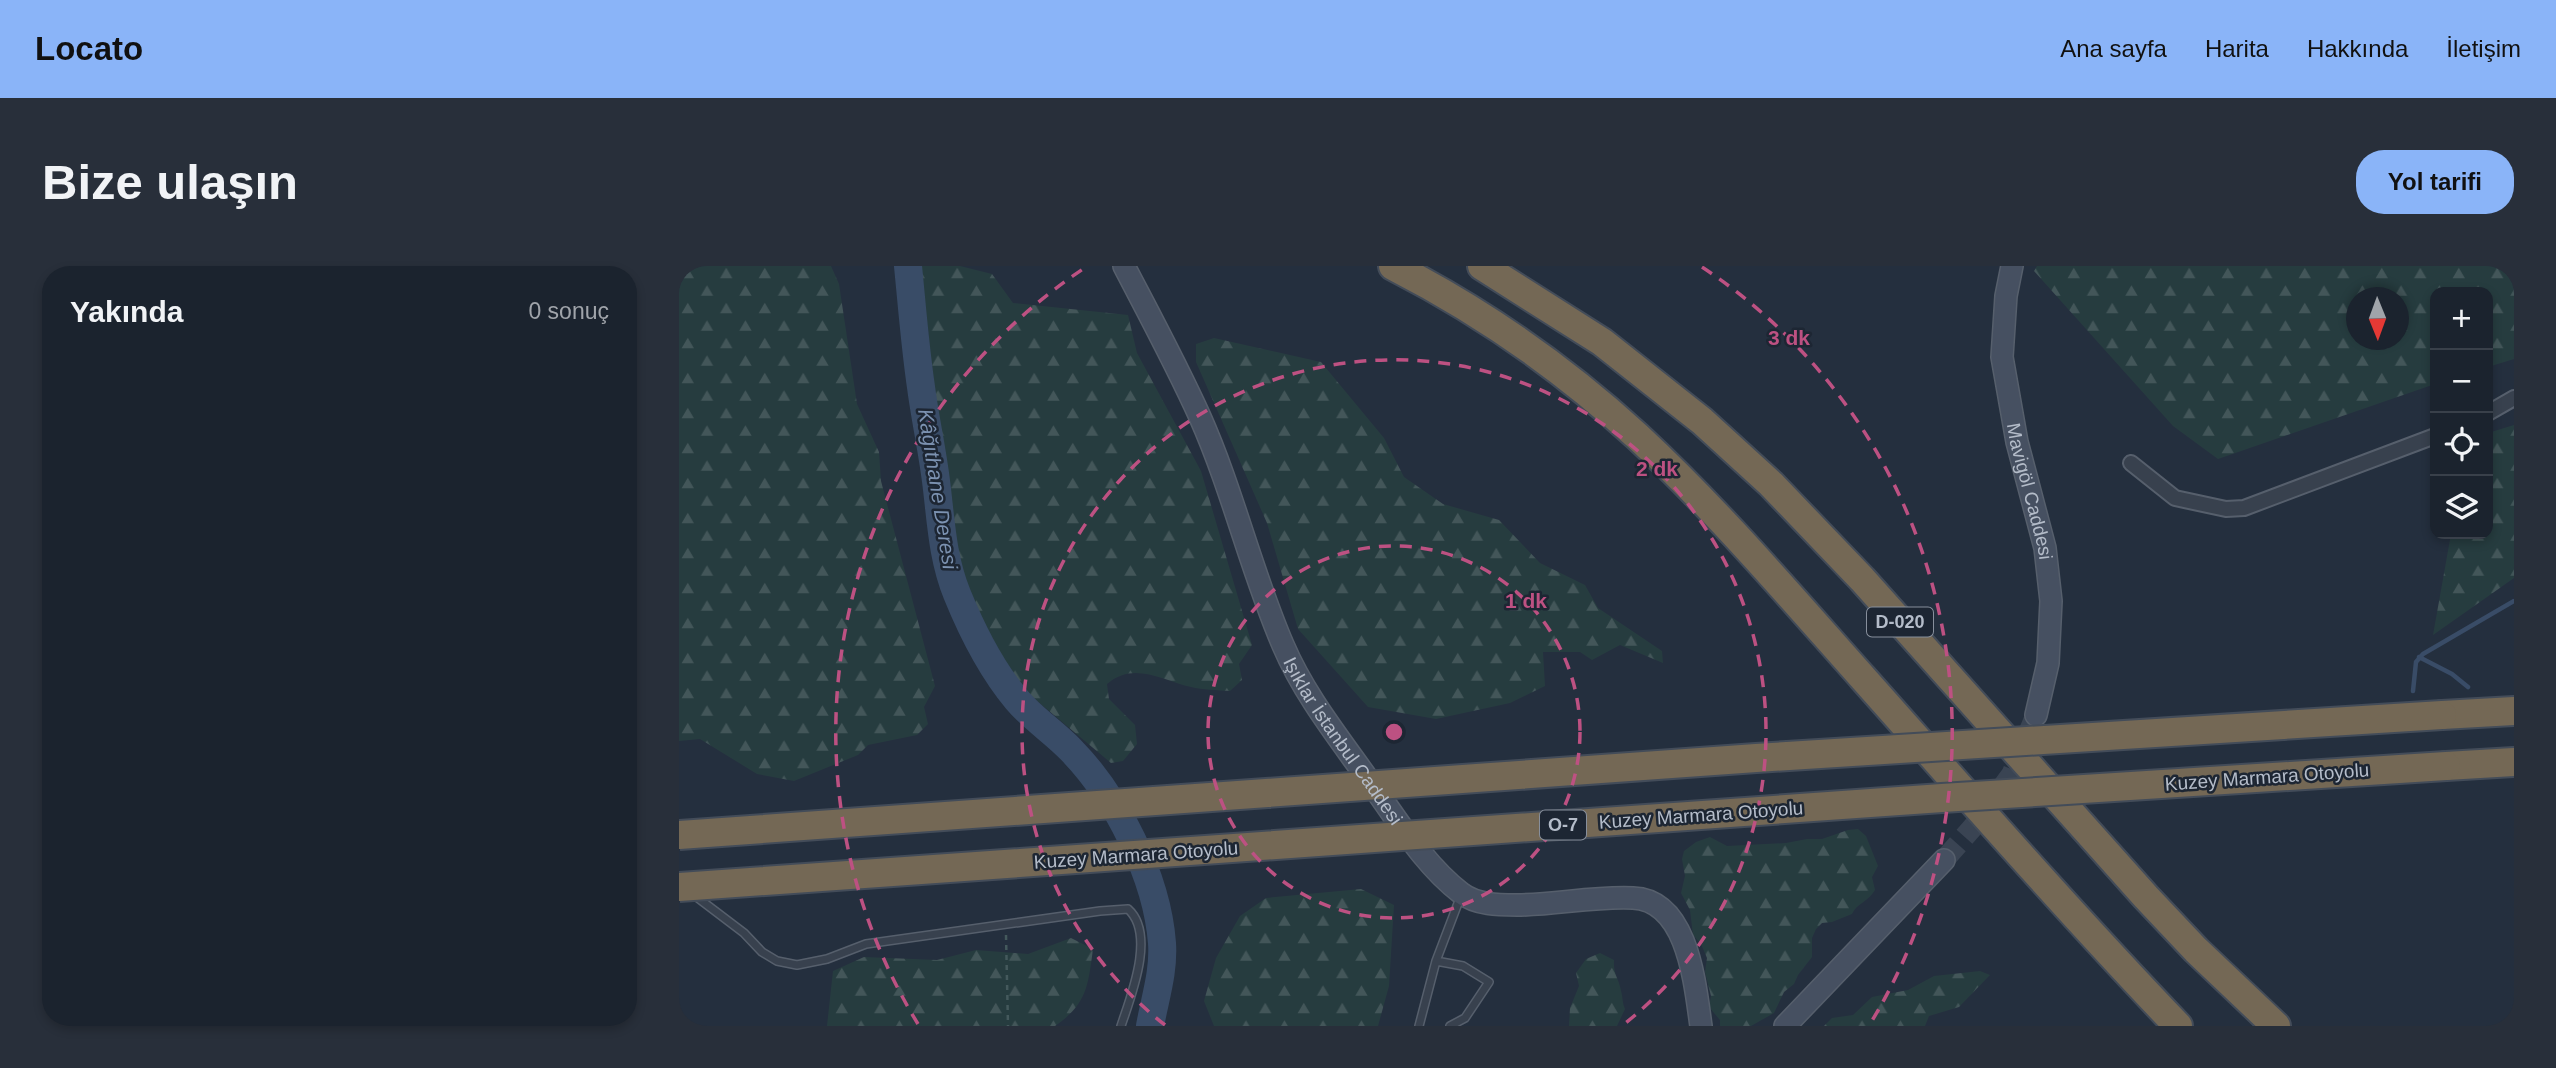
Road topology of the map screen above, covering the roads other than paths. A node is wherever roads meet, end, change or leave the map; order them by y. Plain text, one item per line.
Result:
1 (1124, 266) edge
2 (1394, 266) edge
3 (1482, 266) edge
4 (2012, 266) edge
5 (2514, 398) edge
6 (2493, 410) edge
7 (2430, 438) edge
8 (2131, 463) dead end
9 (2514, 711) edge
10 (2036, 715) tunnel mouth
11 (2514, 762) edge
12 (679, 835) edge
13 (1944, 860) tunnel mouth
14 (679, 886) edge
15 (1462, 894) junction
16 (1436, 961) junction
17 (1121, 1026) edge
18 (1419, 1026) edge
19 (1450, 1026) edge
20 (1701, 1026) edge
21 (1785, 1026) edge
22 (2178, 1026) edge
23 (2276, 1026) edge

1 - 15 street, Işıklar İstanbul Caddesi
2 - 22 highway
3 - 23 highway, D-020
4 - 10 street, Mavigöl Caddesi
5 - 6 street
7 - 8 street
9 - 12 highway, bridge
11 - 14 highway, Kuzey Marmara Otoyolu / O-7, bridge
13 - 21 street
14 - 17 lane
15 - 16 lane
15 - 20 street, Işıklar İstanbul Caddesi
16 - 18 lane
16 - 19 lane

